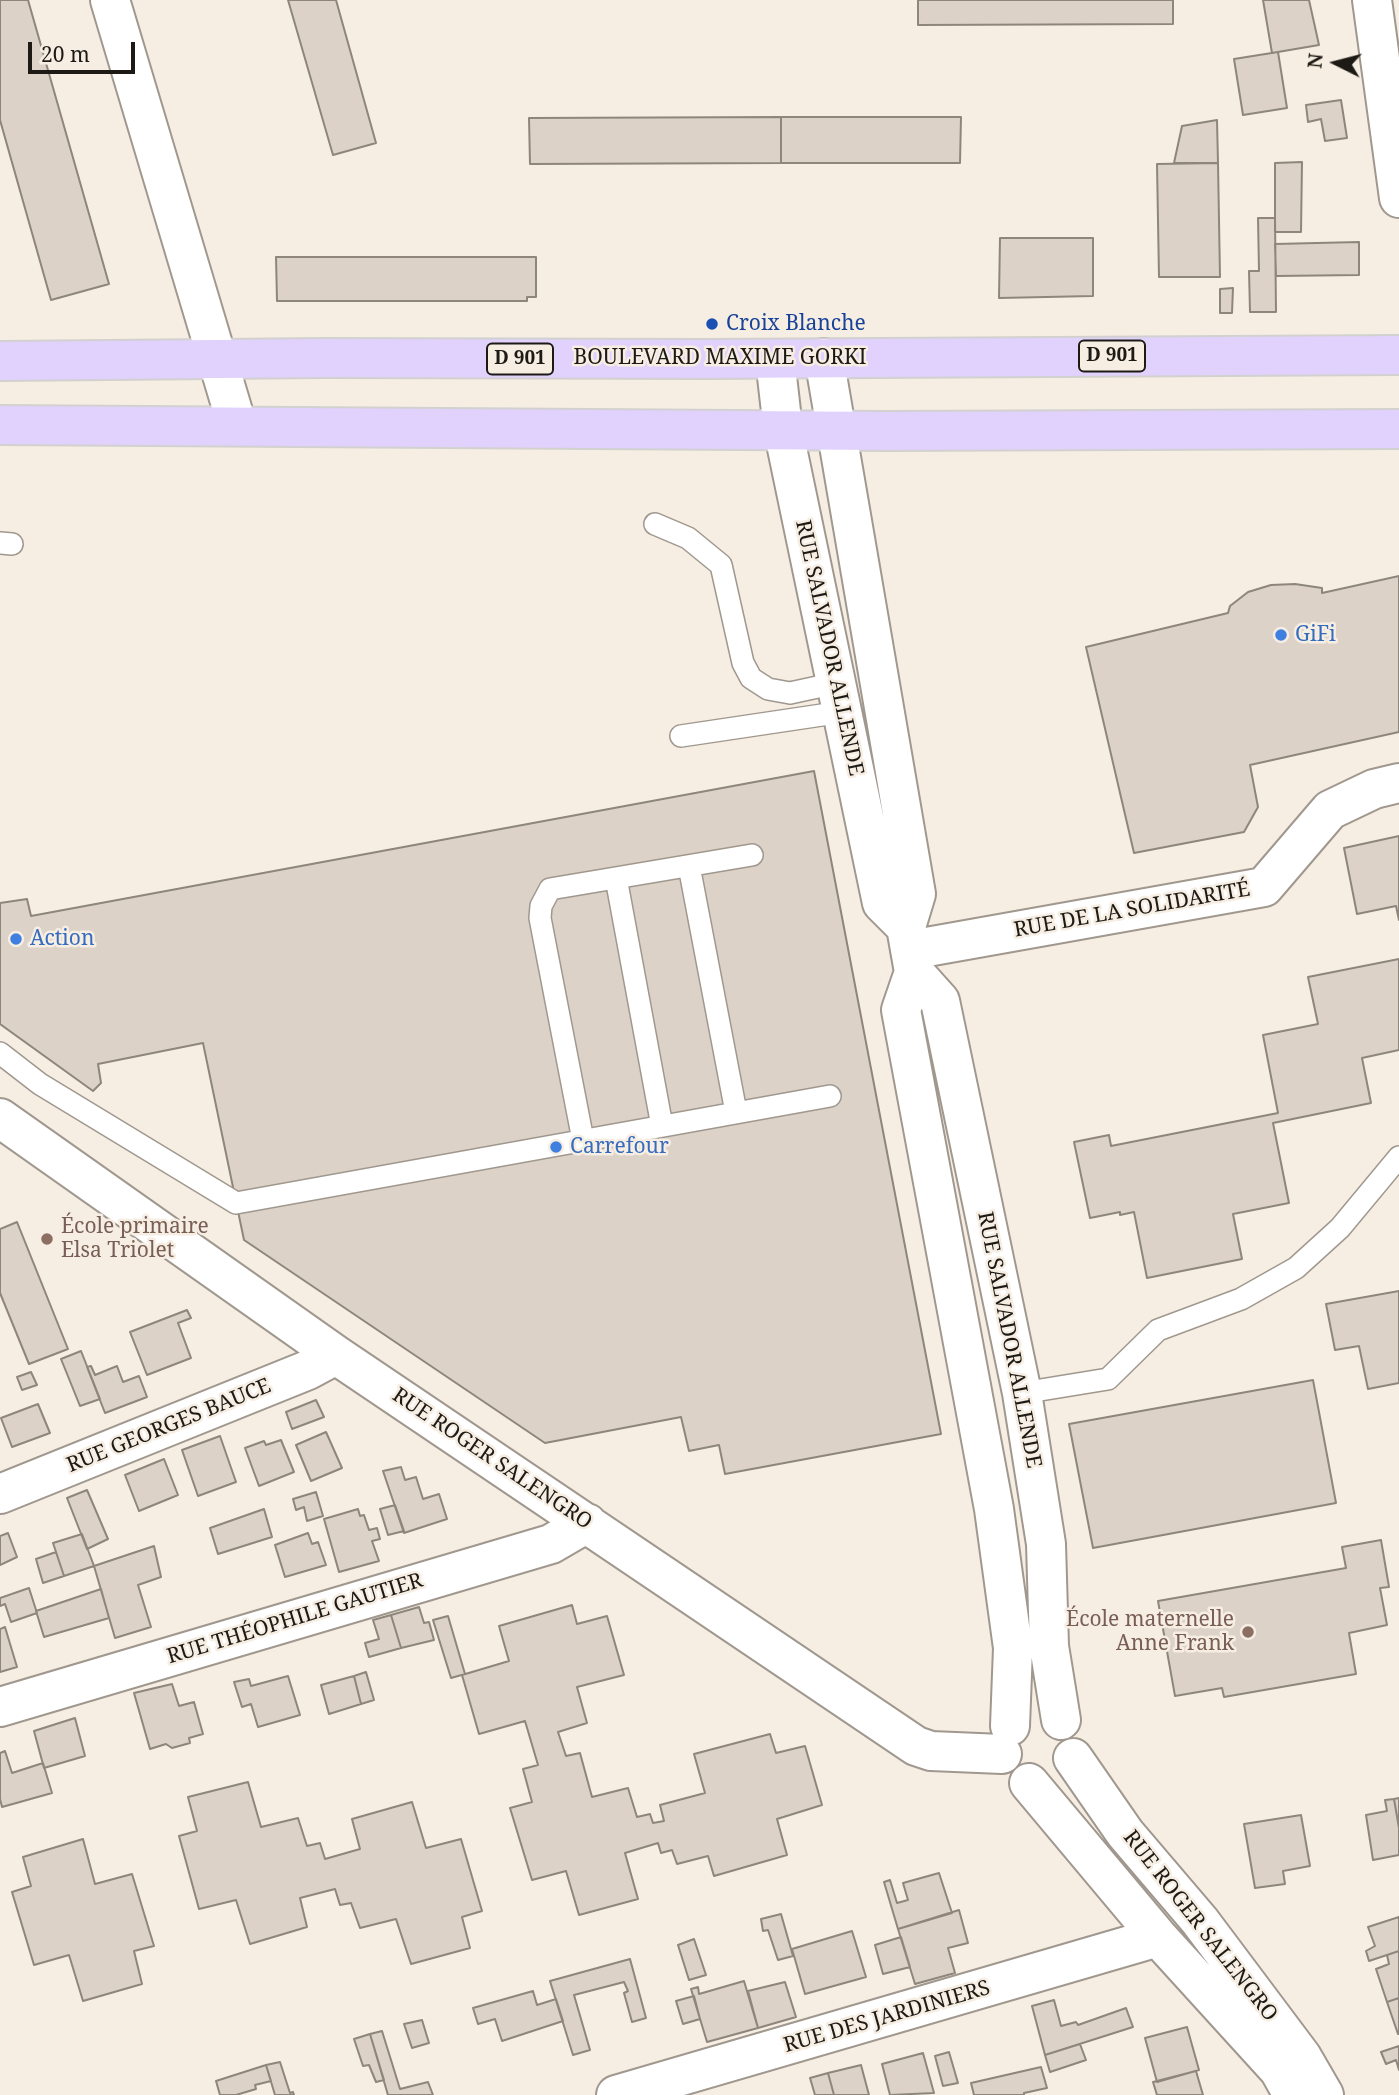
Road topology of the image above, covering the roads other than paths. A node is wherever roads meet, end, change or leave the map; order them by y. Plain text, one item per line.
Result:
1 (110, 0) edge
2 (1372, 0) edge
3 (1399, 198) edge
4 (1399, 355) edge
5 (824, 358) junction
6 (215, 359) junction
7 (775, 359) junction
8 (0, 361) edge
9 (0, 425) edge
10 (237, 425) junction
11 (783, 429) junction
12 (1399, 429) edge
13 (835, 430) junction
14 (655, 524) dead end
15 (839, 697) junction
16 (681, 736) dead end
17 (1399, 783) edge
18 (752, 855) dead end
19 (690, 866) junction
20 (616, 878) junction
21 (910, 949) junction
22 (0, 1053) edge
23 (830, 1096) dead end
24 (736, 1112) junction
25 (0, 1118) edge
26 (662, 1126) junction
27 (583, 1140) junction
28 (1399, 1157) edge
29 (336, 1355) junction
30 (1022, 1393) junction
31 (0, 1494) edge
32 (587, 1523) junction
33 (0, 1707) edge
34 (1061, 1720) junction
35 (1006, 1740) junction
36 (1073, 1758) junction
37 (1029, 1783) junction
38 (1158, 1937) junction
39 (616, 2095) edge
40 (1293, 2095) edge
41 (1324, 2095) edge

1 - 6 street
2 - 3 street
4 - 5 main road, BOULEVARD MAXIME GORKI / D 901
5 - 7 main road, BOULEVARD MAXIME GORKI / D 901
5 - 13 street, RUE SALVADOR ALLENDE
6 - 7 main road, BOULEVARD MAXIME GORKI / D 901
6 - 8 main road, BOULEVARD MAXIME GORKI / D 901
6 - 10 street
7 - 11 street, RUE SALVADOR ALLENDE
9 - 10 main road
10 - 11 main road
11 - 13 main road
11 - 15 street, RUE SALVADOR ALLENDE
12 - 13 main road
13 - 21 street, RUE SALVADOR ALLENDE
14 - 15 lane
15 - 16 lane
15 - 21 street, RUE SALVADOR ALLENDE
17 - 21 street, RUE DE LA SOLIDARITÉ
18 - 19 lane
19 - 20 lane
19 - 24 lane
20 - 26 lane
20 - 27 lane
21 - 30 street, RUE SALVADOR ALLENDE
21 - 35 street, RUE SALVADOR ALLENDE
22 - 27 lane
23 - 24 lane
24 - 26 lane
25 - 29 street, RUE ROGER SALENGRO
26 - 27 lane
28 - 30 lane
29 - 31 street, RUE GEORGES BAUCE
29 - 32 street, RUE ROGER SALENGRO
30 - 34 street, RUE SALVADOR ALLENDE
32 - 33 street, RUE THÉOPHILE GAUTIER
32 - 35 street, RUE ROGER SALENGRO
34 - 35 street
34 - 36 street
35 - 37 street
36 - 37 street
36 - 41 street, RUE ROGER SALENGRO
37 - 38 street, RUE ROGER SALENGRO
38 - 39 street, RUE DES JARDINIERS
38 - 40 street, RUE ROGER SALENGRO

